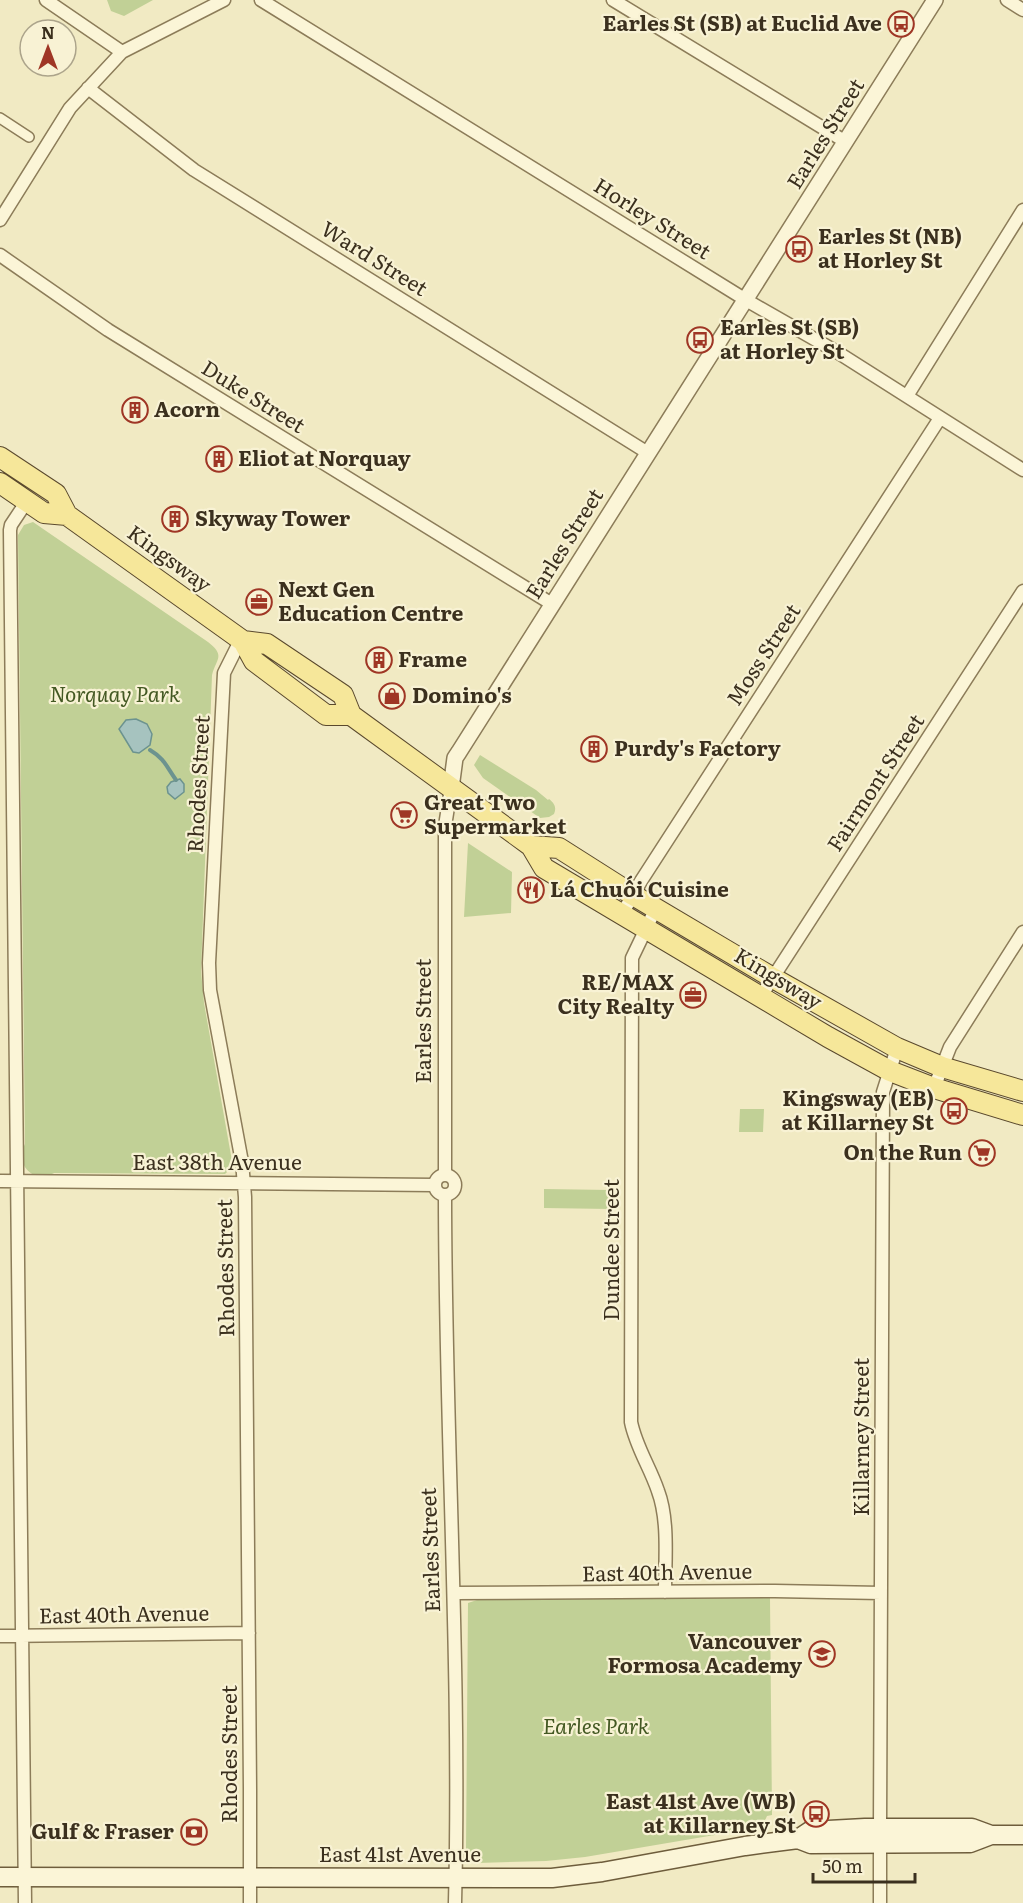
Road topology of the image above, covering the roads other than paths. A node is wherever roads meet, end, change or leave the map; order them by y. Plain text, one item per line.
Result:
1 (46, 0) edge
2 (224, 0) edge
3 (261, 0) edge
4 (613, 0) edge
5 (935, 0) edge
6 (1007, 0) edge
7 (1023, 10) edge
8 (122, 52) junction
9 (87, 88) junction
10 (0, 118) edge
11 (29, 137) dead end
12 (846, 142) junction
13 (1023, 210) edge
14 (0, 220) edge
15 (0, 255) edge
16 (746, 300) junction
17 (907, 396) junction
18 (940, 418) junction
19 (648, 453) junction
20 (0, 458) edge
21 (1023, 470) edge
22 (0, 483) edge
23 (27, 501) junction
24 (67, 515) junction
25 (1023, 591) edge
26 (552, 604) junction
27 (242, 640) junction
28 (451, 788) junction
29 (6, 838) edge
30 (531, 846) junction
31 (633, 895) junction
32 (656, 908) junction
33 (622, 914) junction
34 (646, 928) junction
35 (1023, 932) edge
36 (772, 978) junction
37 (761, 996) junction
38 (897, 1048) junction
39 (942, 1067) junction
40 (890, 1071) junction
41 (934, 1088) junction
42 (1023, 1091) edge
43 (1023, 1115) edge
44 (445, 1174) junction
45 (0, 1181) edge
46 (17, 1182) junction
47 (244, 1183) junction
48 (435, 1185) junction
49 (445, 1195) junction
50 (665, 1592) junction
51 (454, 1593) junction
52 (881, 1593) junction
53 (249, 1633) junction
54 (22, 1635) junction
55 (0, 1636) edge
56 (1023, 1834) edge
57 (880, 1836) junction
58 (0, 1877) edge
59 (26, 1877) junction
60 (250, 1878) junction
61 (455, 1878) junction
62 (26, 1903) edge
63 (250, 1903) edge
64 (455, 1903) edge
65 (880, 1903) edge

1 - 8 street
2 - 8 street
3 - 16 street, Horley Street
4 - 12 street
5 - 12 street, Earles Street
6 - 7 street
8 - 9 street
9 - 14 street
9 - 19 street, Ward Street
10 - 11 street
12 - 16 street, Earles Street
13 - 17 street
15 - 26 street, Duke Street
16 - 17 street, Horley Street
16 - 19 street, Earles Street
17 - 18 street, Horley Street
18 - 21 street, Horley Street
18 - 31 street, Moss Street
19 - 26 street, Earles Street
20 - 24 main road, Kingsway
22 - 23 main road, Kingsway
23 - 24 main road, Kingsway
23 - 29 street
24 - 27 main road, Kingsway
25 - 36 street, Fairmont Street
26 - 28 street, Earles Street
27 - 28 main road, Kingsway
27 - 47 street, Rhodes Street
28 - 30 main road, Kingsway
28 - 44 street, Earles Street
29 - 46 street
30 - 31 main road, Kingsway
30 - 33 main road, Kingsway
31 - 32 main road, Kingsway
31 - 33 street, Moss Street
32 - 34 street, Dundee Street
32 - 36 main road, Kingsway
33 - 34 main road, Kingsway
34 - 37 main road, Kingsway
34 - 50 street, Dundee Street
35 - 39 street
36 - 37 street, Fairmont Street
36 - 38 main road, Kingsway
37 - 40 main road, Kingsway
38 - 39 main road, Kingsway
38 - 40 street, Killarney Street
39 - 41 street
39 - 42 main road, Kingsway
40 - 41 main road, Kingsway
40 - 52 street, Killarney Street
41 - 43 main road, Kingsway
44 - 48 street
44 - 49 street
45 - 46 street, East 38th Avenue
46 - 47 street, East 38th Avenue
46 - 54 street
47 - 48 street, East 38th Avenue
47 - 53 street, Rhodes Street
48 - 49 street
49 - 51 street, Earles Street
50 - 51 street, East 40th Avenue
50 - 52 street, East 40th Avenue
51 - 61 street, Earles Street
52 - 57 street, Killarney Street
53 - 54 street, East 40th Avenue
53 - 60 street, Rhodes Street
54 - 55 street, East 40th Avenue
54 - 59 street
56 - 57 main road, East 41st Avenue
57 - 61 main road, East 41st Avenue
57 - 65 street, Killarney Street
58 - 59 main road, East 41st Avenue
59 - 60 main road, East 41st Avenue
59 - 62 street
60 - 61 main road, East 41st Avenue
60 - 63 street, Rhodes Street
61 - 64 street, Earles Street

